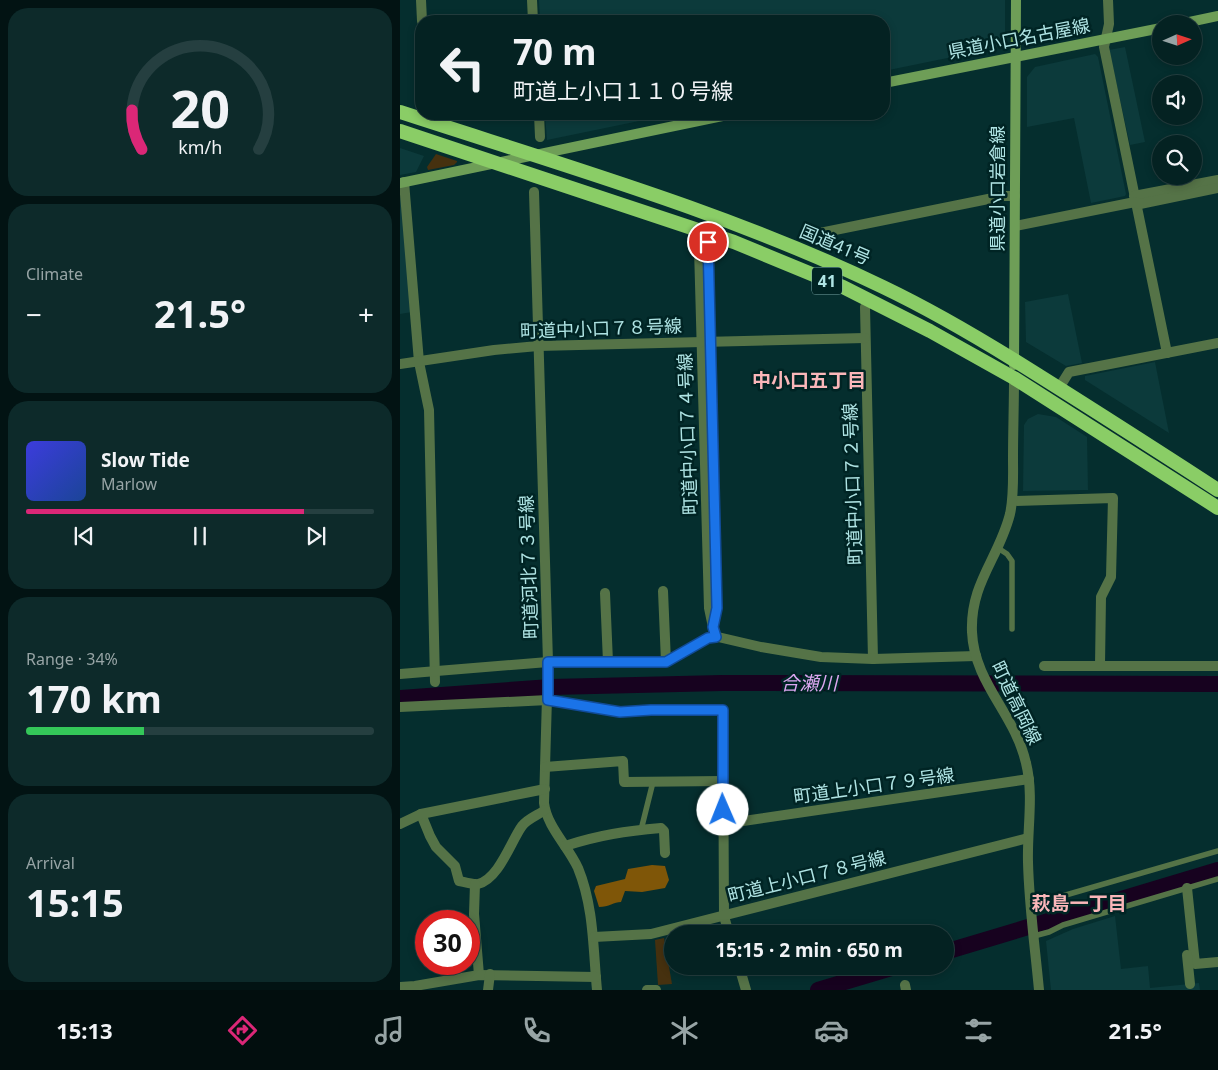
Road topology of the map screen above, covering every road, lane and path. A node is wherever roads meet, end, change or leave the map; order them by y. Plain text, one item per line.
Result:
1 (421, 0) edge
2 (532, 0) edge
3 (1016, 0) edge
4 (1108, 0) edge
5 (422, 15) edge
6 (533, 15) edge
7 (1218, 16) edge
8 (1202, 19) edge
9 (1152, 30) edge
10 (1106, 39) junction
11 (1015, 56) junction
12 (890, 82) edge
13 (400, 112) edge
14 (415, 117) edge
15 (424, 120) edge
16 (539, 120) edge
17 (703, 120) edge
18 (400, 131) edge
19 (540, 137) dead end
20 (531, 155) junction
21 (498, 163) junction
22 (1218, 180) edge
23 (402, 182) edge
24 (1218, 188) edge
25 (534, 192) dead end
26 (1015, 196) junction
27 (1135, 199) junction
28 (1015, 226) junction
29 (820, 233) dead end
30 (704, 241) dead end
31 (865, 307) dead end
32 (865, 338) junction
33 (706, 342) junction
34 (1218, 343) edge
35 (538, 346) junction
36 (1167, 353) junction
37 (1014, 360) junction
38 (419, 362) junction
39 (400, 364) edge
40 (1014, 378) junction
41 (1060, 388) junction
42 (1218, 490) edge
43 (1013, 501) junction
44 (1218, 508) edge
45 (998, 548) junction
46 (664, 590) dead end
47 (605, 593) dead end
48 (1012, 630) dead end
49 (714, 632) junction
50 (976, 656) junction
51 (873, 659) junction
52 (548, 662) junction
53 (608, 662) junction
54 (666, 662) junction
55 (1100, 665) junction
56 (1044, 666) dead end
57 (1218, 666) edge
58 (434, 670) junction
59 (400, 674) edge
60 (435, 682) dead end
61 (548, 698) junction
62 (400, 707) edge
63 (545, 767) junction
64 (1029, 779) junction
65 (653, 782) junction
66 (723, 782) junction
67 (544, 789) junction
68 (545, 810) junction
69 (421, 814) junction
70 (400, 824) edge
71 (723, 824) junction
72 (641, 830) junction
73 (1028, 838) junction
74 (565, 846) junction
75 (1218, 851) edge
76 (665, 854) dead end
77 (1218, 879) edge
78 (474, 884) junction
79 (1185, 889) junction
80 (1031, 903) junction
81 (474, 910) edge
82 (724, 916) junction
83 (726, 925) edge
84 (1033, 934) junction
85 (594, 938) junction
86 (1218, 962) edge
87 (490, 974) junction
88 (479, 975) edge
89 (480, 975) edge
90 (742, 975) edge
91 (596, 977) junction
92 (1190, 984) dead end
93 (400, 987) edge
94 (415, 988) edge
95 (488, 990) edge
96 (597, 990) edge
97 (646, 990) edge
98 (656, 990) edge
99 (746, 990) edge
100 (1039, 990) edge

1 - 5 street
2 - 6 street
3 - 11 main road, 県道小口岩倉線
4 - 10 street
7 - 8 main road
9 - 10 main road, 県道小口名古屋線
10 - 11 main road, 県道小口名古屋線
10 - 27 street
11 - 12 main road, 県道小口名古屋線
11 - 26 main road, 県道小口岩倉線
13 - 14 highway, 国道41号 / 41
15 - 20 highway, 国道41号 / 41
16 - 19 street
17 - 20 main road
18 - 21 highway, 国道41号 / 41
20 - 21 main road
20 - 37 highway, 国道41号 / 41
21 - 23 main road
21 - 40 highway, 国道41号 / 41
22 - 27 street
23 - 38 street
24 - 27 street
25 - 35 street, 町道河北７３号線
26 - 28 main road, 県道小口岩倉線
26 - 29 street
27 - 28 street
27 - 36 street
28 - 37 main road, 県道小口岩倉線
30 - 33 street, 町道中小口７４号線
31 - 32 street, 町道中小口７２号線
32 - 33 street, 町道中小口７８号線
32 - 51 street, 町道中小口７２号線
33 - 35 street, 町道中小口７８号線
33 - 49 street, 町道中小口７４号線
34 - 36 street
35 - 38 street, 町道中小口７８号線
35 - 52 street, 町道河北７３号線
36 - 41 street
37 - 40 main road, 県道小口岩倉線
37 - 41 highway, 国道41号 / 41
38 - 39 street, 町道中小口７８号線
38 - 58 street
40 - 43 street, 町道高岡線
40 - 44 highway, 国道41号 / 41
41 - 42 highway, 国道41号 / 41
43 - 45 street, 町道高岡線
43 - 55 street
45 - 48 lane
45 - 50 street, 町道高岡線
46 - 54 street
47 - 53 street
49 - 51 street
49 - 54 street
50 - 51 street
50 - 64 street, 町道高岡線
52 - 53 street
52 - 58 street
52 - 61 street, 町道河北７３号線
53 - 54 street
55 - 56 street
55 - 57 street
58 - 59 street
58 - 60 street
61 - 62 street
61 - 63 street, 町道河北７３号線
61 - 66 street
63 - 65 street
63 - 67 street, 町道河北７３号線
64 - 71 street, 町道上小口７９号線
64 - 73 street, 町道高岡線
65 - 66 street
65 - 72 lane
66 - 71 street
67 - 68 street, 町道河北７３号線
67 - 69 street
68 - 74 street, 町道河北７３号線
68 - 78 street
69 - 70 street
69 - 78 street
71 - 82 street
72 - 74 street
72 - 76 street
73 - 80 street, 町道高岡線
73 - 82 street, 町道上小口７８号線
74 - 85 street, 町道河北７３号線
75 - 80 lane
77 - 79 lane
78 - 81 street
79 - 84 lane
79 - 86 street
79 - 92 street
80 - 84 street, 町道高岡線
82 - 83 street
82 - 85 street, 町道上小口７８号線
84 - 100 street, 町道高岡線
85 - 91 street, 町道河北７３号線
87 - 89 street
87 - 91 street
87 - 95 street
88 - 94 street
90 - 99 street
91 - 96 street, 町道河北７３号線
93 - 94 street
97 - 98 street

